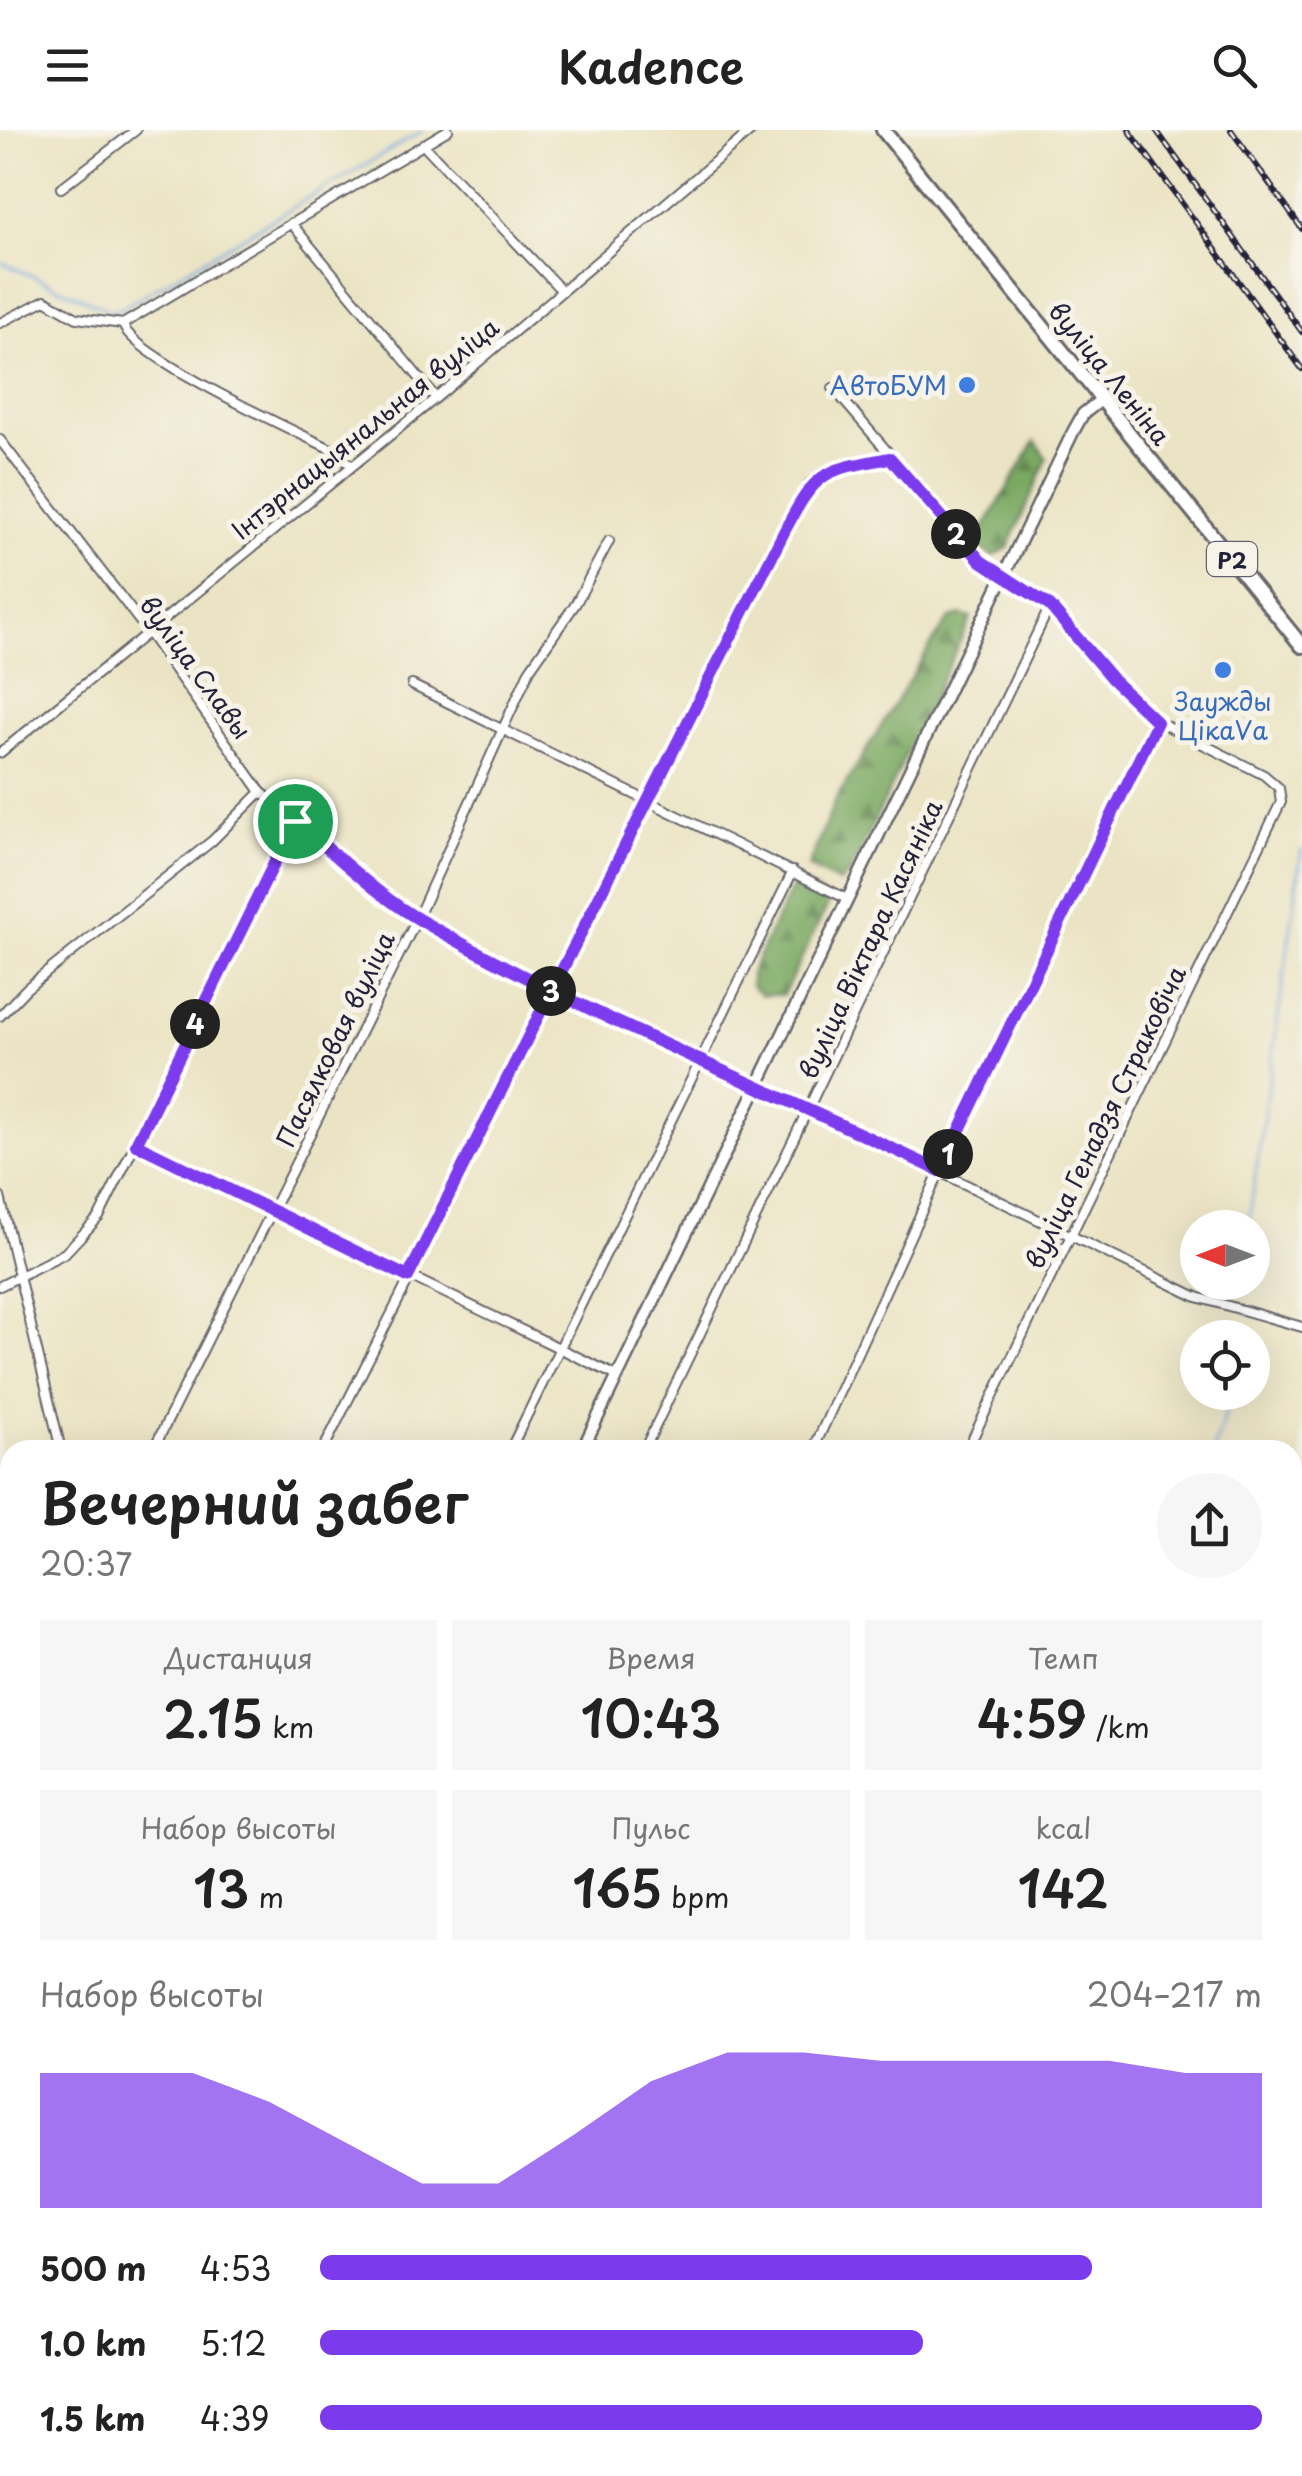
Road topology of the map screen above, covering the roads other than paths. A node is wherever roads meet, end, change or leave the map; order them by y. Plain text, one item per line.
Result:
1 (136, 130) edge
2 (448, 130) edge
3 (752, 130) edge
4 (883, 130) edge
5 (424, 144) junction
6 (60, 188) dead end
7 (291, 223) junction
8 (562, 291) junction
9 (0, 323) edge
10 (123, 324) junction
11 (832, 388) dead end
12 (436, 398) junction
13 (1102, 399) junction
14 (0, 440) edge
15 (890, 458) junction
16 (351, 465) junction
17 (609, 541) dead end
18 (1006, 576) junction
19 (1050, 606) junction
20 (148, 632) junction
21 (1302, 646) edge
22 (412, 685) dead end
23 (1157, 722) junction
24 (505, 729) junction
25 (0, 753) edge
26 (261, 792) junction
27 (648, 801) junction
28 (295, 821) junction
29 (792, 871) junction
30 (847, 900) junction
31 (417, 918) junction
32 (553, 988) junction
33 (0, 1016) edge
34 (698, 1062) junction
35 (756, 1088) junction
36 (811, 1109) junction
37 (136, 1144) junction
38 (940, 1171) junction
39 (0, 1197) edge
40 (271, 1211) junction
41 (1069, 1236) junction
42 (14, 1276) junction
43 (408, 1277) junction
44 (0, 1286) edge
45 (1302, 1327) edge
46 (560, 1350) junction
47 (617, 1376) junction
48 (57, 1440) edge
49 (158, 1440) edge
50 (328, 1440) edge
51 (515, 1440) edge
52 (587, 1440) edge
53 (649, 1440) edge
54 (818, 1440) edge
55 (972, 1440) edge

1 - 6 street
2 - 5 street
3 - 8 street, Інтэрнацыянальная вуліца
4 - 13 main road, вуліца Леніна / Р2
5 - 7 street
5 - 8 street
7 - 10 street
7 - 12 street
8 - 12 street, Інтэрнацыянальная вуліца
9 - 10 street
10 - 16 street
11 - 15 street
12 - 16 street, Інтэрнацыянальная вуліца
13 - 18 street
13 - 21 main road, вуліца Леніна / Р2
14 - 20 street, вуліца Славы
15 - 18 street
15 - 27 street
16 - 20 street, Інтэрнацыянальная вуліца
17 - 24 street, Пасялковая вуліца
18 - 19 street
18 - 30 street
19 - 23 street
19 - 36 street, вуліца Віктара Касяніка
20 - 25 street, Інтэрнацыянальная вуліца
20 - 26 street, вуліца Славы
22 - 24 street
23 - 38 street
23 - 41 street, вуліца Генадзя Страковіча
24 - 27 street
24 - 31 street, Пасялковая вуліца
26 - 28 street, вуліца Славы
26 - 33 street
27 - 29 street
27 - 32 street
28 - 31 street, вуліца Славы
28 - 37 street
29 - 30 street
29 - 34 street
30 - 35 street
31 - 32 street, вуліца Славы
31 - 40 street, Пасялковая вуліца
32 - 34 street, вуліца Славы
32 - 43 street
34 - 35 street, вуліца Славы
34 - 46 street
35 - 36 street, вуліца Славы
35 - 47 street
36 - 38 street, вуліца Славы
36 - 53 street, вуліца Віктара Касяніка
37 - 40 street
37 - 42 street
38 - 41 street, вуліца Славы
38 - 54 street
39 - 42 street
40 - 43 street
40 - 49 street, Пасялковая вуліца
41 - 45 street, вуліца Славы
41 - 55 street, вуліца Генадзя Страковіча
42 - 44 street
42 - 48 street
43 - 46 street
43 - 50 street
46 - 47 street
46 - 51 street
47 - 52 street

